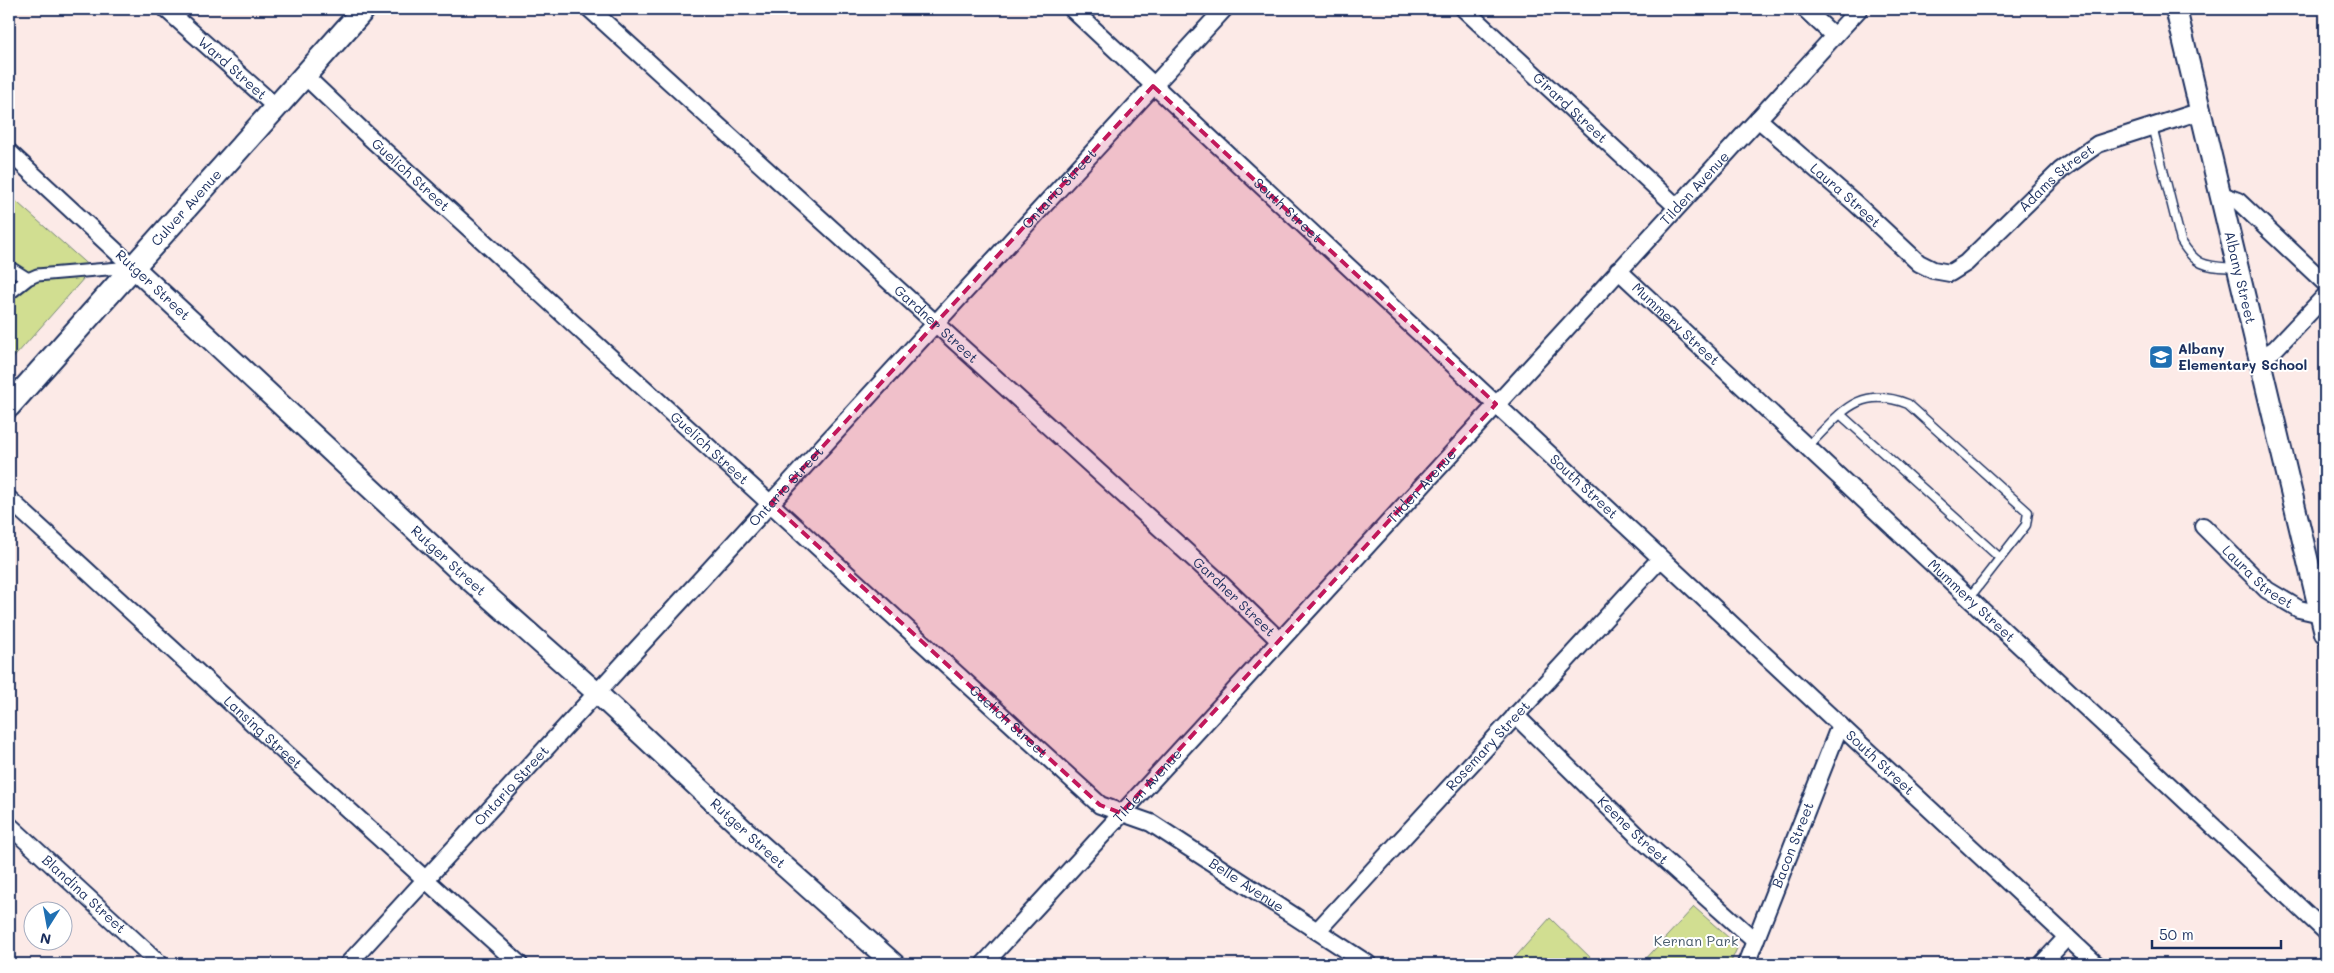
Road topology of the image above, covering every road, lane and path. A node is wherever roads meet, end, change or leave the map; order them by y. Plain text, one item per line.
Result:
1 (166, 9) edge
2 (364, 9) edge
3 (590, 9) edge
4 (1072, 9) edge
5 (1224, 9) edge
6 (1464, 9) edge
7 (1806, 9) edge
8 (1859, 9) edge
9 (2176, 9) edge
10 (1834, 36) junction
11 (304, 75) junction
12 (1154, 86) junction
13 (276, 107) junction
14 (2201, 111) junction
15 (1758, 119) junction
16 (2152, 126) junction
17 (9, 152) edge
18 (2222, 195) junction
19 (1676, 207) junction
20 (9, 267) edge
21 (133, 267) junction
22 (2239, 268) junction
23 (1618, 270) junction
24 (1933, 270) joint
25 (28, 279) junction
26 (2325, 283) edge
27 (9, 294) edge
28 (2325, 296) edge
29 (936, 323) junction
30 (2260, 359) junction
31 (1496, 404) junction
32 (9, 406) edge
33 (1840, 414) junction
34 (1807, 447) junction
35 (9, 499) edge
36 (771, 504) junction
37 (2203, 526) dead end
38 (2000, 558) junction
39 (1660, 559) junction
40 (1969, 598) junction
41 (2324, 626) edge
42 (1279, 640) junction
43 (597, 693) junction
44 (1515, 716) junction
45 (1840, 726) junction
46 (1121, 813) junction
47 (9, 825) edge
48 (426, 879) junction
49 (1317, 931) junction
50 (2325, 931) edge
51 (2067, 937) junction
52 (1755, 941) junction
53 (160, 964) edge
54 (348, 964) edge
55 (519, 964) edge
56 (894, 964) edge
57 (984, 964) edge
58 (1368, 964) edge
59 (1746, 964) edge
60 (2042, 964) edge
61 (2096, 964) edge

1 - 13 street, Ward Street
2 - 11 main road, Culver Avenue
3 - 29 street, Gardner Street
4 - 12 street, South Street
5 - 12 street, Ontario Street
6 - 19 street, Girard Street
7 - 10 street
8 - 10 street, Tilden Avenue
9 - 14 street, Albany Street
10 - 15 street, Tilden Avenue
11 - 13 main road, Culver Avenue
11 - 36 street, Guelich Street
12 - 29 street, Ontario Street
12 - 31 street, South Street
13 - 21 main road, Culver Avenue
14 - 16 street, Adams Street
14 - 18 street, Albany Street
15 - 19 street, Tilden Avenue
15 - 24 street, Laura Street
16 - 22 lane
16 - 24 street, Adams Street
17 - 21 street, Rutger Street
18 - 22 street, Albany Street
18 - 26 street
19 - 23 street, Tilden Avenue
20 - 25 street
21 - 25 street
21 - 32 main road, Culver Avenue
21 - 43 street, Rutger Street
22 - 30 street, Albany Street
23 - 31 street, Tilden Avenue
23 - 34 street, Mummery Street
25 - 27 street
28 - 30 street
29 - 36 street, Ontario Street
29 - 42 street, Gardner Street
30 - 41 street, Albany Street
31 - 39 street, South Street
31 - 42 street, Tilden Avenue
33 - 34 lane
33 - 38 lane
33 - 38 lane
34 - 40 street, Mummery Street
35 - 48 street, Lansing Street
36 - 43 street, Ontario Street
36 - 46 street, Guelich Street
37 - 41 street, Laura Street
38 - 40 lane
39 - 44 street, Rosemary Street
39 - 45 street, South Street
40 - 50 street, Mummery Street
42 - 46 street, Tilden Avenue
43 - 48 street, Ontario Street
43 - 56 street, Rutger Street
44 - 49 street, Rosemary Street
44 - 52 street, Keene Street
45 - 51 street, South Street
45 - 52 street, Bacon Street
46 - 49 street, Belle Avenue
46 - 57 street, Tilden Avenue
47 - 53 street, Blandina Street
48 - 54 street, Ontario Street
48 - 55 street, Lansing Street
49 - 58 street, Belle Avenue
51 - 60 street
51 - 61 street, South Street
52 - 59 street, Bacon Street

